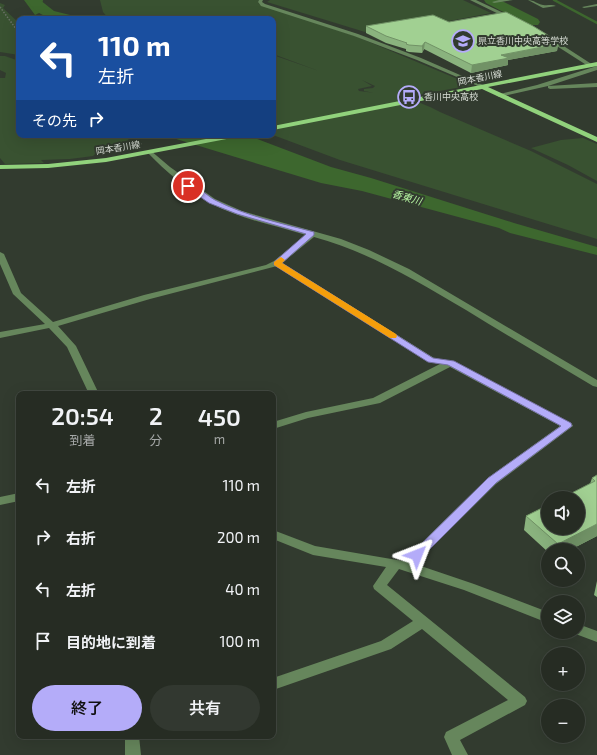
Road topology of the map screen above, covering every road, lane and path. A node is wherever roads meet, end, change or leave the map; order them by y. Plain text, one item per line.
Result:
1 (261, 0) edge
2 (472, 0) edge
3 (511, 0) edge
4 (530, 0) edge
5 (494, 1) edge
6 (500, 5) dead end
7 (597, 5) edge
8 (554, 6) dead end
9 (0, 7) edge
10 (597, 11) edge
11 (514, 20) edge
12 (16, 29) edge
13 (535, 30) edge
14 (594, 64) edge
15 (597, 68) edge
16 (597, 85) edge
17 (481, 86) junction
18 (538, 87) junction
19 (499, 95) junction
20 (276, 127) edge
21 (135, 138) edge
22 (222, 138) edge
23 (597, 140) edge
24 (149, 151) junction
25 (0, 167) edge
26 (312, 234) junction
27 (0, 254) edge
28 (277, 263) junction
29 (52, 325) junction
30 (0, 335) edge
31 (450, 363) junction
32 (597, 384) edge
33 (93, 391) edge
34 (276, 425) edge
35 (16, 498) edge
36 (0, 501) edge
37 (276, 535) edge
38 (401, 565) junction
39 (541, 615) edge
40 (423, 622) junction
41 (585, 632) edge
42 (597, 637) edge
43 (276, 683) edge
44 (132, 739) edge
45 (133, 755) edge
46 (460, 755) edge

1 - 17 street
2 - 11 street
3 - 5 street
4 - 8 street
5 - 6 street
7 - 10 street
9 - 12 path
13 - 14 street
14 - 17 main road, 岡本香川線
15 - 18 street
16 - 18 street
17 - 19 main road
17 - 20 main road, 岡本香川線
18 - 19 street
19 - 23 main road
21 - 24 path
22 - 24 main road, 岡本香川線
24 - 25 main road, 岡本香川線
24 - 26 street
26 - 28 street
26 - 32 street
27 - 29 street
28 - 29 street
28 - 31 street
29 - 30 street
29 - 33 street
31 - 34 street
31 - 38 street
35 - 36 street
37 - 38 street
38 - 39 street
38 - 40 street
40 - 43 street
40 - 46 street
41 - 42 street
44 - 45 street

